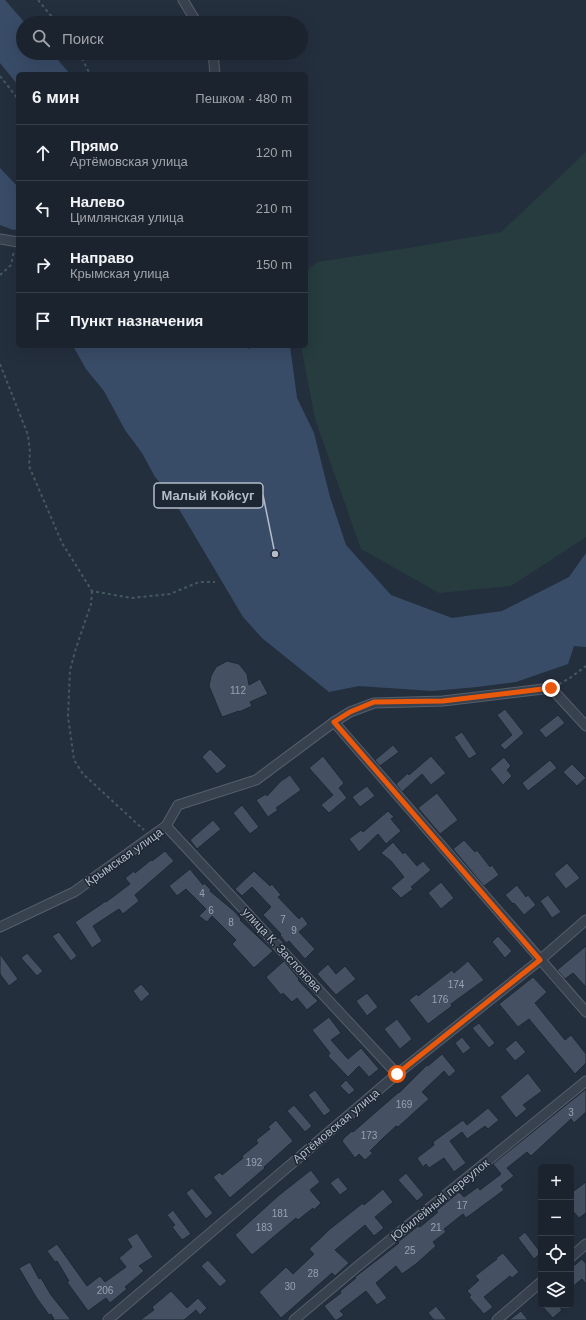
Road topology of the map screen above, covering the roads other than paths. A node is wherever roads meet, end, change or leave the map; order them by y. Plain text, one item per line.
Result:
1 (183, 0) edge
2 (193, 16) edge
3 (214, 60) edge
4 (215, 72) edge
5 (0, 239) edge
6 (16, 242) edge
7 (334, 722) junction
8 (586, 726) edge
9 (166, 826) junction
10 (586, 920) edge
11 (0, 927) edge
12 (540, 960) junction
13 (586, 1012) edge
14 (397, 1074) junction
15 (586, 1081) edge
16 (586, 1244) edge
17 (574, 1254) edge
18 (538, 1285) edge
19 (108, 1320) edge
20 (294, 1320) edge
21 (497, 1320) edge

1 - 2 street
3 - 4 street
5 - 6 street
7 - 8 street, Крымская улица
7 - 9 street, Крымская улица
7 - 12 street
9 - 11 street, Крымская улица
9 - 14 street, улица К. Заслонова
10 - 12 street, Артёмовская улица
12 - 13 street
12 - 14 street, Артёмовская улица
14 - 19 street, Артёмовская улица
15 - 20 street, Юбилейный переулок
16 - 17 street
18 - 21 street

